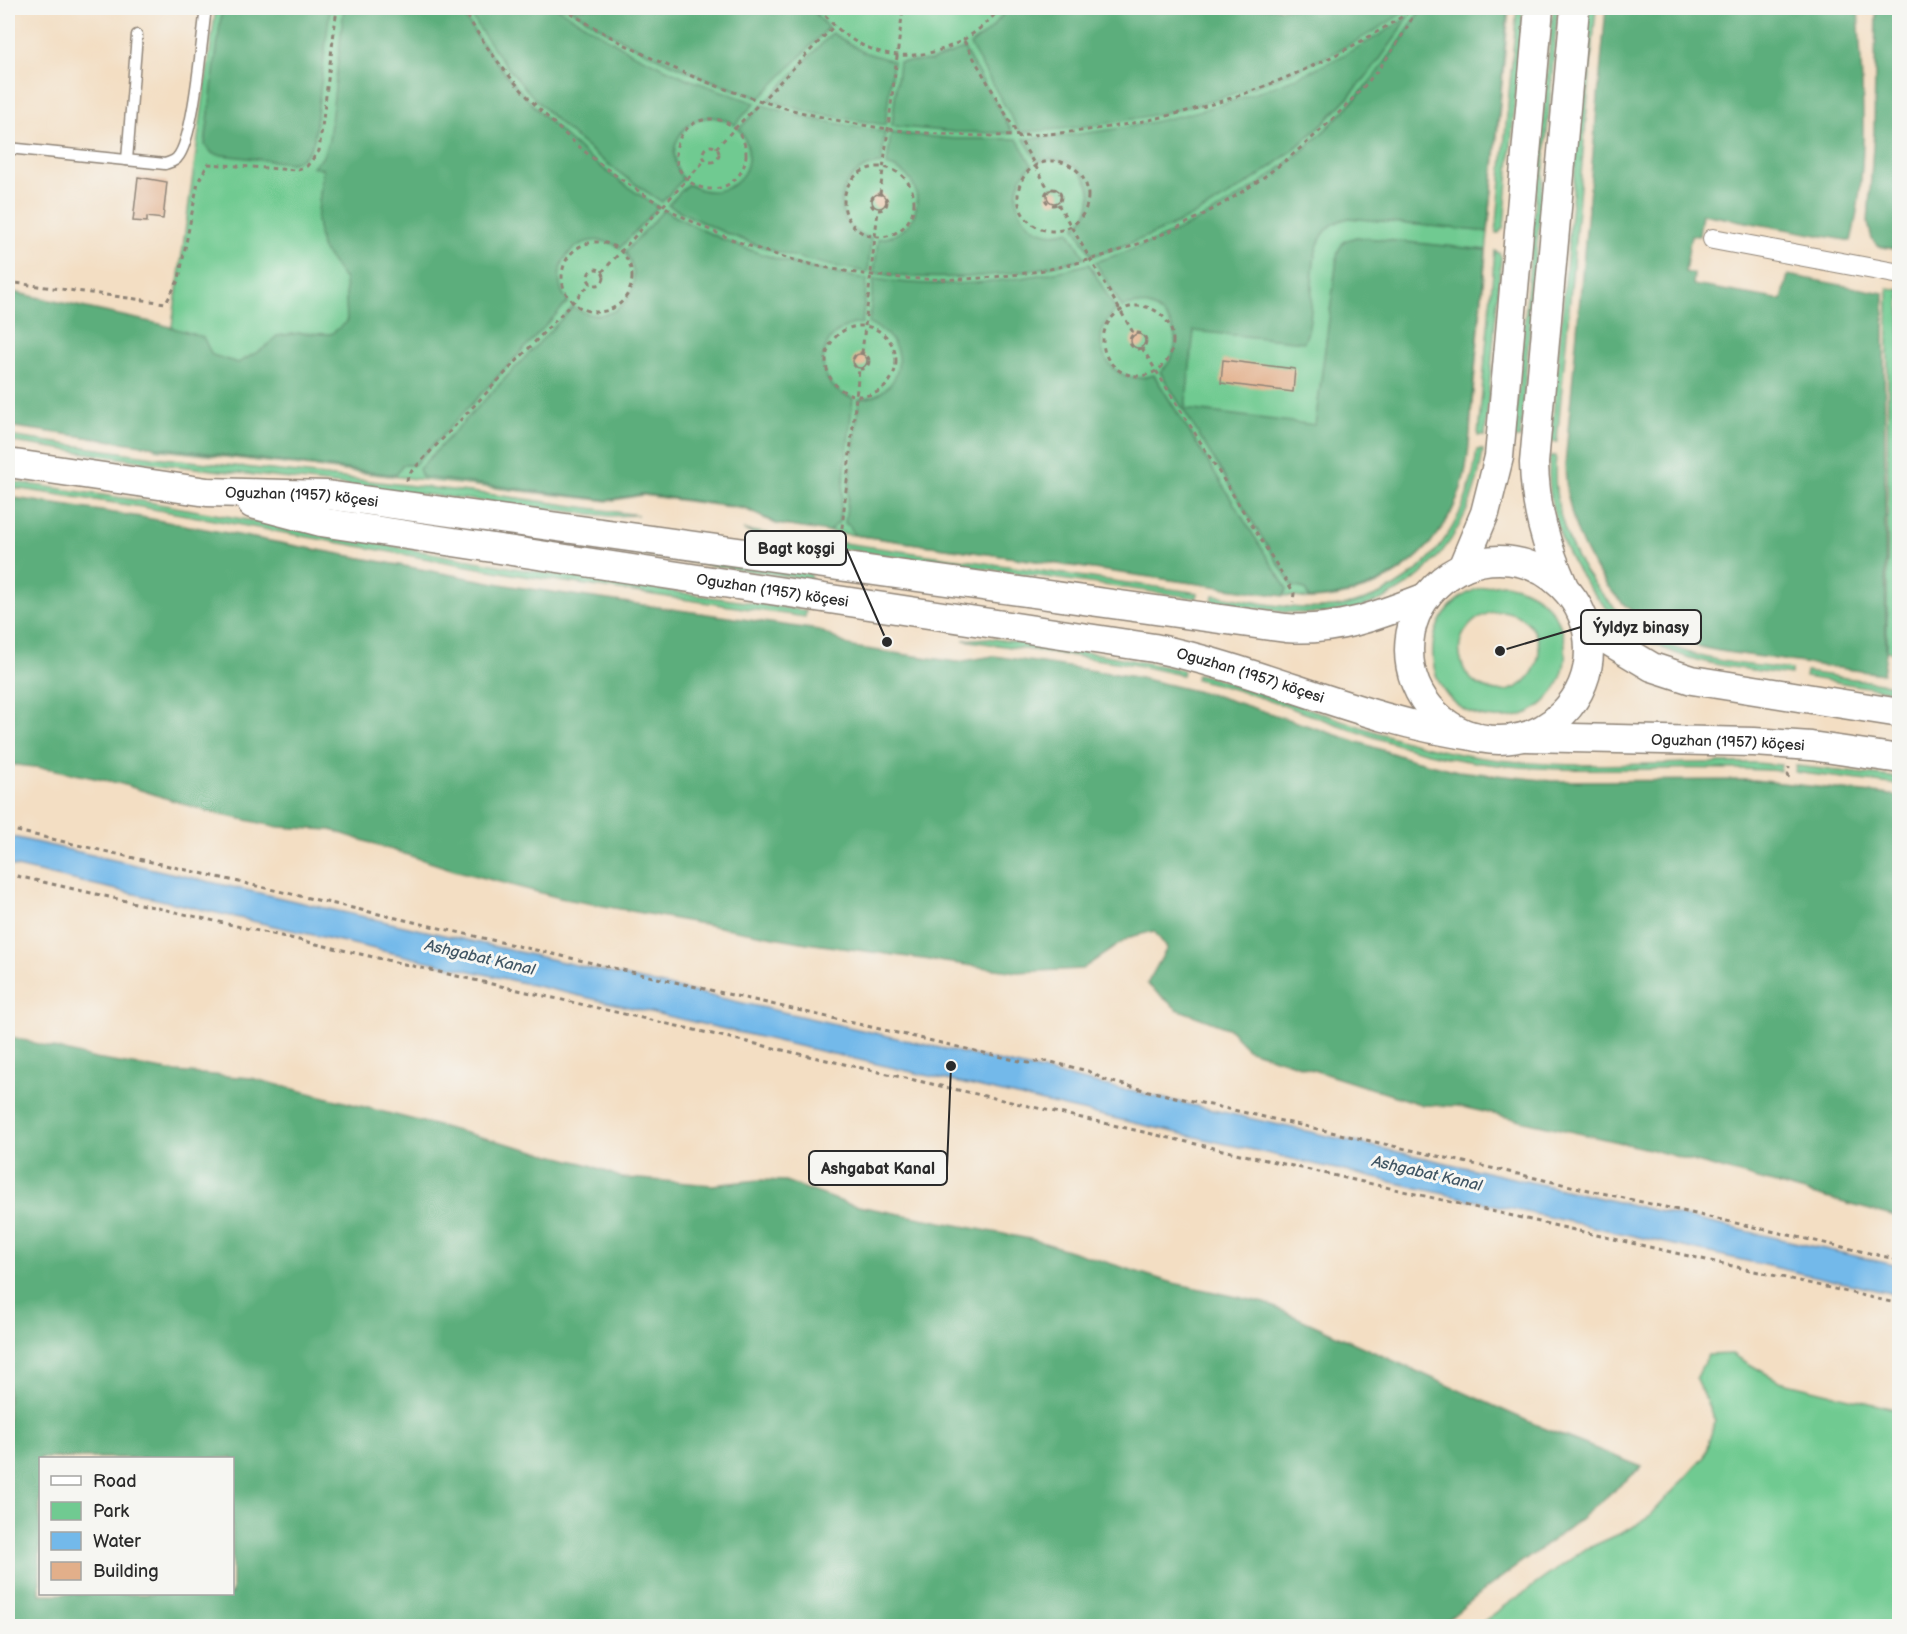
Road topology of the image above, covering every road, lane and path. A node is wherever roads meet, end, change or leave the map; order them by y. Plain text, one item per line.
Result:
1 (206, 8) edge
2 (337, 8) edge
3 (463, 8) edge
4 (563, 8) edge
5 (820, 8) edge
6 (903, 8) edge
7 (1000, 8) edge
8 (1416, 8) edge
9 (1539, 8) edge
10 (1575, 8) edge
11 (835, 25) junction
12 (137, 34) dead end
13 (964, 41) junction
14 (897, 55) junction
15 (761, 102) junction
16 (735, 129) junction
17 (888, 129) junction
18 (1018, 136) junction
19 (8, 148) edge
20 (716, 148) junction
21 (127, 160) junction
22 (705, 160) junction
23 (1036, 166) junction
24 (884, 167) junction
25 (686, 180) junction
26 (1049, 190) junction
27 (880, 194) junction
28 (1058, 204) junction
29 (663, 205) junction
30 (878, 210) junction
31 (1071, 227) junction
32 (875, 236) junction
33 (1713, 239) dead end
34 (621, 252) junction
35 (1090, 259) junction
36 (602, 272) junction
37 (1899, 274) edge
38 (870, 276) junction
39 (8, 282) edge
40 (591, 283) junction
41 (572, 303) junction
42 (1121, 311) junction
43 (865, 326) junction
44 (1134, 334) junction
45 (1143, 348) junction
46 (862, 353) junction
47 (859, 369) junction
48 (1156, 372) junction
49 (856, 396) junction
50 (8, 463) edge
51 (407, 481) dead end
52 (207, 492) junction
53 (841, 537) dead end
54 (1462, 568) junction
55 (1564, 587) junction
56 (1426, 597) junction
57 (1293, 602) dead end
58 (1587, 628) junction
59 (1899, 713) edge
60 (1474, 736) junction
61 (1521, 737) junction
62 (1899, 759) edge
63 (8, 829) edge
64 (8, 874) edge
65 (1899, 1260) edge
66 (1899, 1304) edge

1 - 21 lane
2 - 39 path
3 - 29 path
4 - 15 path
5 - 11 path
6 - 14 path
7 - 13 path
8 - 18 path
8 - 35 path
9 - 54 main road
10 - 55 main road
11 - 14 path
11 - 15 path
12 - 21 lane
13 - 14 path
13 - 18 path
14 - 17 path
15 - 16 path
15 - 17 path
16 - 20 path
16 - 25 path
16 - 25 path
17 - 18 path
17 - 24 path
18 - 23 path
19 - 21 lane
20 - 22 path
20 - 22 path
22 - 25 path
23 - 26 path
23 - 31 path
23 - 31 path
24 - 27 path
24 - 32 path
24 - 32 path
25 - 29 path
26 - 28 path
26 - 28 path
27 - 30 path
27 - 30 path
28 - 31 path
29 - 34 path
29 - 38 path
30 - 32 path
31 - 35 path
32 - 38 path
33 - 37 street
34 - 36 path
34 - 41 path
34 - 41 path
35 - 38 path
35 - 42 path
36 - 40 path
36 - 40 path
38 - 43 path
40 - 41 path
41 - 51 path
42 - 44 path
42 - 48 path
42 - 48 path
43 - 46 path
43 - 49 path
43 - 49 path
44 - 45 path
44 - 45 path
45 - 48 path
46 - 47 path
46 - 47 path
47 - 49 path
48 - 57 path
49 - 53 path
50 - 52 main road, Oguzhan (1957) köçesi
52 - 56 main road, Oguzhan (1957) köçesi
52 - 60 main road, Oguzhan (1957) köçesi
54 - 55 main road, Oguzhan (1957) köçesi
54 - 56 main road, Oguzhan (1957) köçesi
55 - 58 main road, Oguzhan (1957) köçesi
56 - 60 main road, Oguzhan (1957) köçesi
58 - 59 main road
58 - 61 main road, Oguzhan (1957) köçesi
60 - 61 main road, Oguzhan (1957) köçesi
61 - 62 main road, Oguzhan (1957) köçesi
63 - 65 path
64 - 66 path

